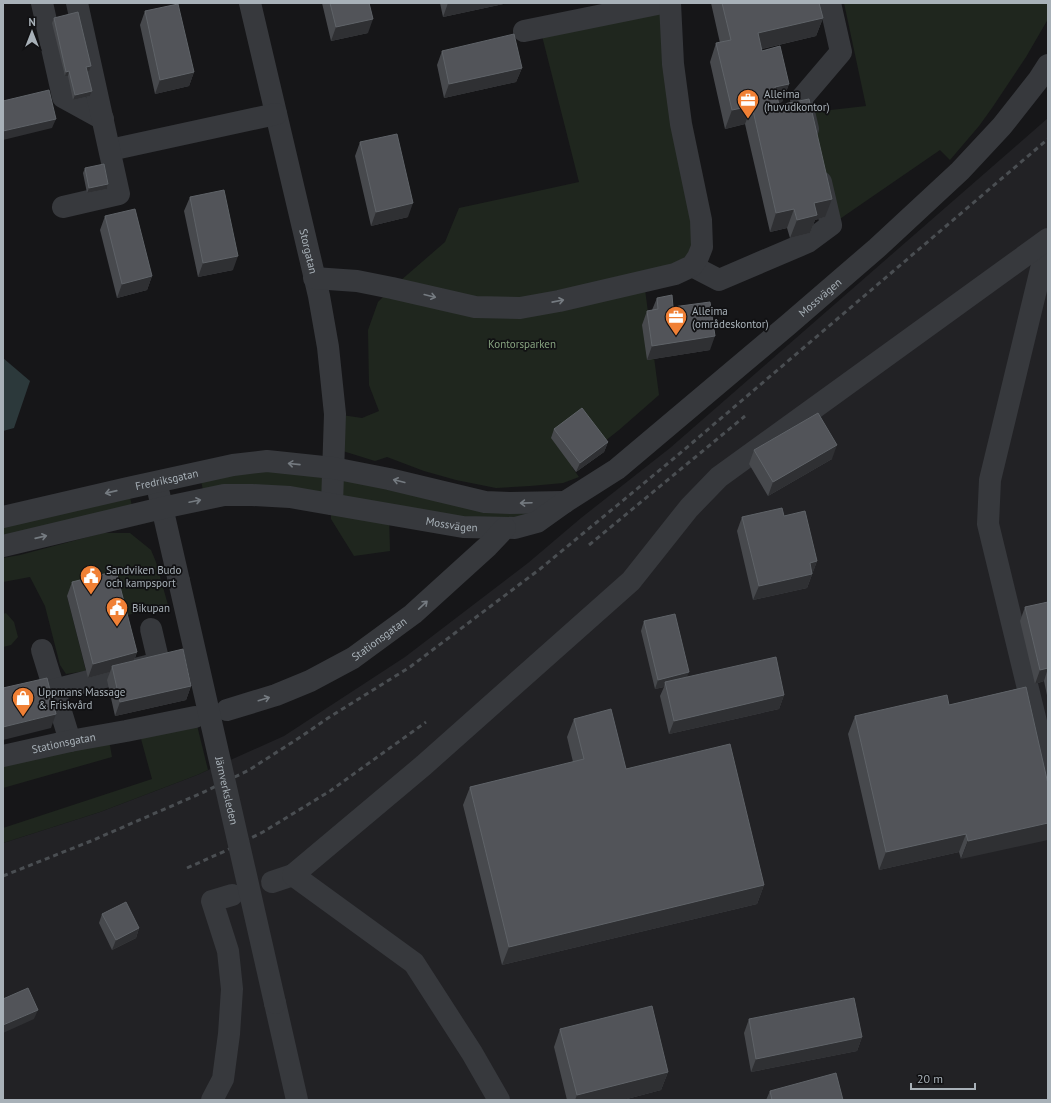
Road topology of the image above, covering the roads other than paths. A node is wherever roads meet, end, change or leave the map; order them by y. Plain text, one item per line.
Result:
1 (42, 3) edge
2 (77, 3) edge
3 (250, 3) edge
4 (662, 3) edge
5 (670, 3) edge
6 (830, 3) edge
7 (524, 31) dead end
8 (1048, 65) edge
9 (276, 114) junction
10 (103, 119) junction
11 (110, 150) junction
12 (63, 206) dead end
13 (1048, 239) edge
14 (692, 266) junction
15 (314, 278) junction
16 (333, 468) junction
17 (156, 481) junction
18 (566, 502) junction
19 (332, 504) junction
20 (162, 508) junction
21 (3, 518) edge
22 (505, 528) junction
23 (3, 546) edge
24 (151, 630) dead end
25 (42, 650) dead end
26 (54, 690) junction
27 (227, 710) dead end
28 (195, 717) dead end
29 (70, 741) junction
30 (3, 756) edge
31 (1048, 771) edge
32 (293, 875) junction
33 (272, 882) dead end
34 (232, 895) dead end
35 (212, 1100) edge
36 (297, 1100) edge
37 (499, 1100) edge

1 - 10 street
2 - 10 street
3 - 9 street, Storgatan
4 - 7 street
5 - 14 street
6 - 14 street
8 - 18 street, Mossvägen
9 - 11 street
9 - 15 street, Storgatan
10 - 11 street
11 - 12 street
13 - 31 street
13 - 32 street
15 -> 14 street
15 - 16 street, Storgatan
16 -> 17 street, Fredriksgatan
18 -> 16 street
16 - 19 street, Storgatan
17 - 20 street, Järnverksleden
17 -> 21 street, Fredriksgatan
18 - 22 street, Mossvägen
20 -> 19 street
19 - 22 street, Mossvägen
23 -> 20 street
20 - 36 street, Järnverksleden, bridge
27 -> 22 street, Stationsgatan
24 - 26 street
25 - 26 street
26 - 29 street
28 - 29 street, Stationsgatan
29 - 30 street, Stationsgatan
32 - 33 street
32 - 37 street
34 - 35 street

